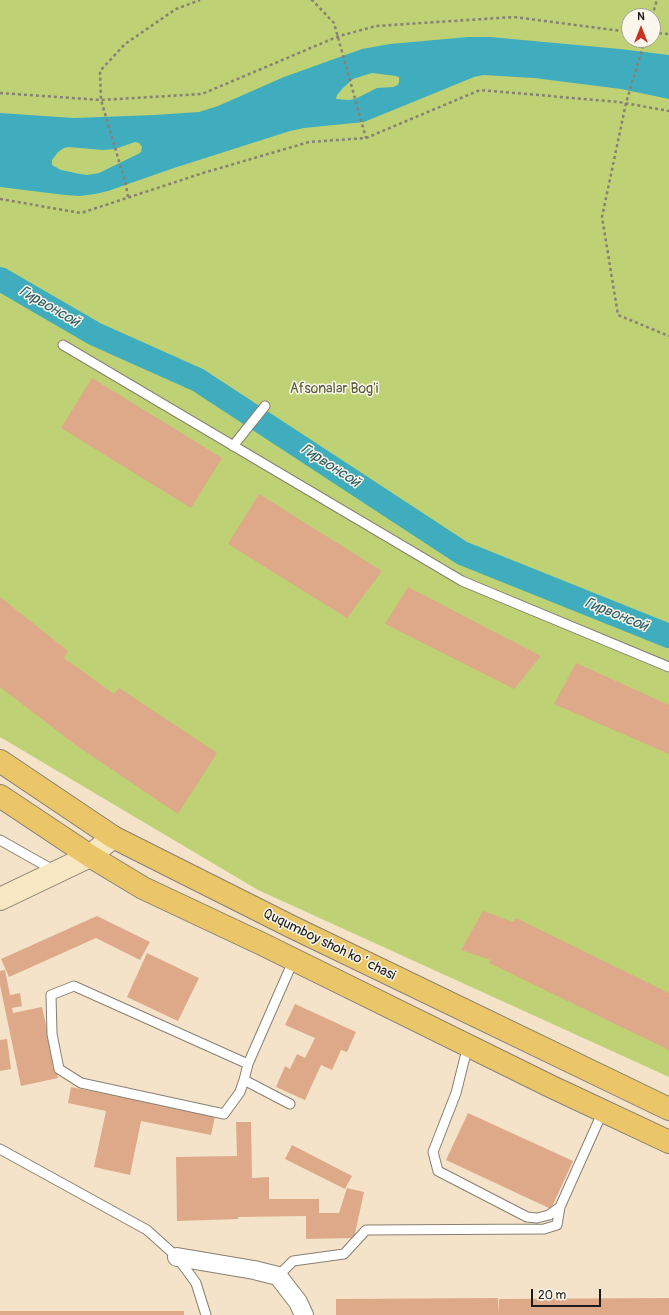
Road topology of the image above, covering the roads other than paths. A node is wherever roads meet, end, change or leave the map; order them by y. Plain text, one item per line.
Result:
1 (63, 345) dead end
2 (266, 406) dead end
3 (233, 446) junction
4 (669, 667) edge
5 (0, 761) edge
6 (0, 796) edge
7 (113, 837) junction
8 (0, 840) edge
9 (90, 856) junction
10 (57, 872) junction
11 (0, 899) edge
12 (294, 959) junction
13 (468, 1045) junction
14 (248, 1064) junction
15 (244, 1080) junction
16 (290, 1104) dead end
17 (669, 1109) edge
18 (603, 1111) junction
19 (669, 1142) edge
20 (0, 1149) edge
21 (560, 1207) junction
22 (177, 1258) junction
23 (278, 1276) junction
24 (206, 1315) edge
25 (304, 1315) edge

1 - 3 lane
2 - 3 lane
3 - 4 lane
5 - 7 main road, Ququmboy shoh koʻchasi
6 - 9 main road, Ququmboy shoh koʻchasi
7 - 9 main road
7 - 17 main road, Ququmboy shoh koʻchasi
8 - 10 lane
9 - 10 main road
9 - 12 main road, Ququmboy shoh koʻchasi
10 - 11 main road
12 - 13 main road, Ququmboy shoh koʻchasi
12 - 14 lane
13 - 18 main road, Ququmboy shoh koʻchasi
13 - 21 lane
14 - 15 lane
14 - 15 lane
15 - 16 lane
18 - 19 main road, Ququmboy shoh koʻchasi
18 - 21 lane
20 - 22 lane
21 - 23 lane
22 - 23 street
22 - 24 lane
23 - 25 street

